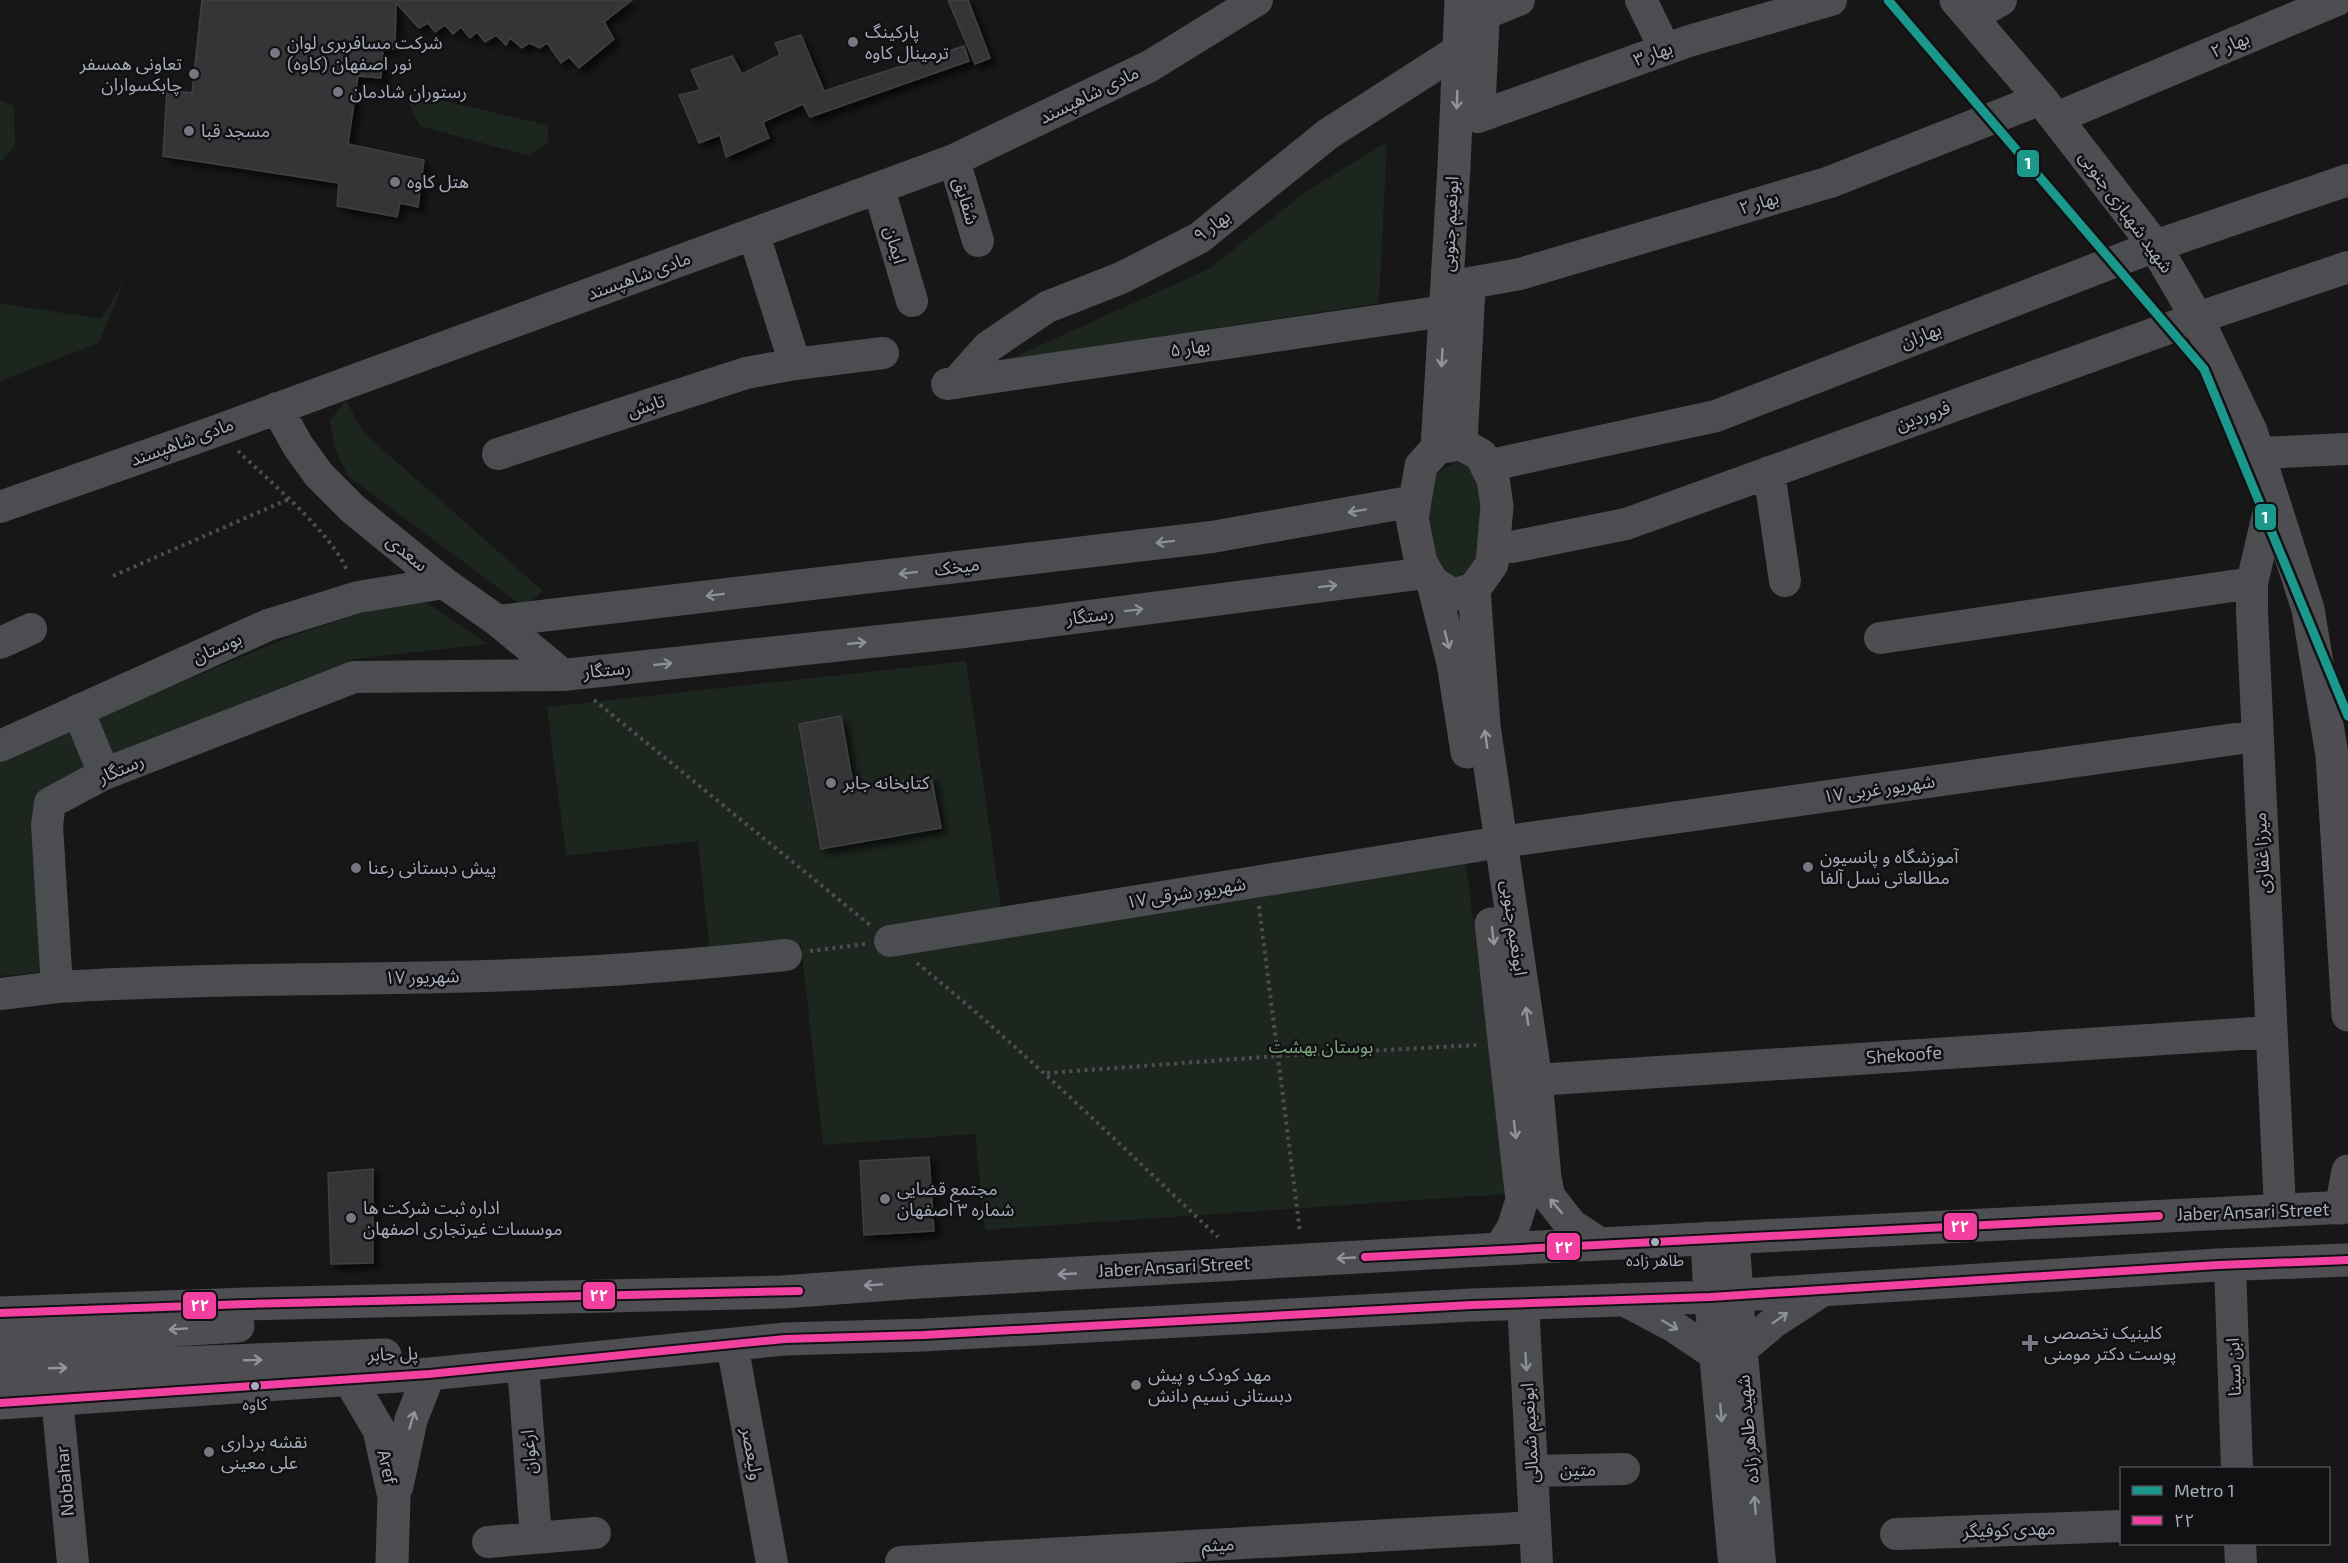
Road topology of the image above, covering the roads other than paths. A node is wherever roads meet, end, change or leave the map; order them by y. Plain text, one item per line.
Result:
1 (1257, 0) edge
2 (1519, 0) edge
3 (1641, 0) edge
4 (1831, 0) edge
5 (2001, 0) edge
6 (2337, 0) edge
7 (1476, 5) edge
8 (1964, 9) edge
9 (1665, 49) junction
10 (1459, 50) junction
11 (2048, 108) junction
12 (1478, 117) junction
13 (954, 160) junction
14 (2348, 180) edge
15 (879, 189) junction
16 (754, 235) junction
17 (978, 241) dead end
18 (2155, 246) junction
19 (2348, 267) edge
20 (1470, 283) junction
21 (912, 301) dead end
22 (1445, 311) junction
23 (2198, 318) junction
24 (883, 353) dead end
25 (795, 364) junction
26 (946, 385) joint
27 (277, 408) junction
28 (1449, 446) junction
29 (2348, 449) edge
30 (2258, 453) junction
31 (498, 454) dead end
32 (1487, 466) junction
33 (1769, 472) junction
34 (2272, 498) junction
35 (1415, 501) junction
36 (0, 507) edge
37 (1494, 545) junction
38 (1429, 578) junction
39 (1785, 581) dead end
40 (444, 583) junction
41 (2252, 583) junction
42 (1474, 589) junction
43 (498, 621) junction
44 (31, 629) dead end
45 (1880, 638) dead end
46 (0, 643) edge
47 (563, 675) junction
48 (78, 710) junction
49 (2256, 736) junction
50 (0, 746) edge
51 (104, 774) junction
52 (1492, 844) junction
53 (890, 941) road end
54 (786, 955) road end
55 (57, 987) junction
56 (0, 994) edge
57 (2348, 1015) edge
58 (2271, 1032) junction
59 (1536, 1080) junction
60 (2348, 1171) edge
61 (2344, 1208) edge
62 (2280, 1209) junction
63 (1720, 1238) junction
64 (1600, 1244) junction
65 (1500, 1249) junction
66 (2230, 1265) junction
67 (2344, 1266) edge
68 (1822, 1290) junction
69 (782, 1292) junction
70 (1724, 1296) junction
71 (1622, 1299) junction
72 (1523, 1303) junction
73 (0, 1313) edge
74 (785, 1339) junction
75 (0, 1341) edge
76 (732, 1344) junction
77 (1729, 1353) junction
78 (523, 1366) junction
79 (0, 1370) edge
80 (429, 1374) junction
81 (349, 1379) junction
82 (45, 1400) junction
83 (0, 1403) edge
84 (0, 1410) edge
85 (2237, 1467) edge
86 (1624, 1469) dead end
87 (1532, 1471) junction
88 (394, 1497) junction
89 (2120, 1526) edge
90 (1535, 1527) junction
91 (595, 1533) dead end
92 (1896, 1534) dead end
93 (536, 1538) junction
94 (488, 1542) dead end
95 (2240, 1545) edge
96 (901, 1562) edge
97 (73, 1563) edge
98 (392, 1563) edge
99 (772, 1563) edge
100 (1537, 1563) edge
101 (1734, 1563) edge
102 (1760, 1563) edge
103 (2241, 1563) edge

1 - 13 street, مادی شاهپسند
2 - 7 street
3 - 9 street
4 - 9 street, بهار ۳
5 - 8 street
6 - 11 street, بهار ۲
7 - 10 main road, ابونعیم جنوبی
7 - 12 main road, ابونعیم جنوبی
8 - 11 main road, شهید شهبازی جنوبی
9 - 12 street, بهار ۳
10 -> 22 main road, ابونعیم جنوبی
10 - 26 street, بهار ۹
11 - 18 main road, شهید شهبازی جنوبی
11 - 20 street, بهار ۲
12 - 20 main road, ابونعیم جنوبی
13 - 15 street, مادی شاهپسند
13 - 17 street, شقایق
14 - 18 street, بهاران
15 - 16 street, مادی شاهپسند
15 - 21 street, ایمان
16 - 25 street
16 - 27 street, مادی شاهپسند
18 - 23 main road, شهید شهبازی جنوبی
18 - 32 street, بهاران
19 - 23 street, فروردین
20 - 28 main road, ابونعیم جنوبی
22 - 26 street, بهار ۵
22 -> 28 main road, ابونعیم جنوبی
23 - 30 main road, شهید شهبازی جنوبی
23 - 33 street, فروردین
24 - 25 street, تابش
25 - 31 street, تابش
27 - 36 street, مادی شاهپسند
27 - 40 street, سعدی
28 - 32 main road
28 - 35 main road
29 - 30 street
30 - 34 main road, شهید شهبازی جنوبی
32 - 37 main road
33 - 37 street, فروردین
33 - 39 street
34 - 41 street, میرزا غفاری
34 - 57 main road, شهید شهبازی جنوبی
35 - 38 main road
35 -> 43 street, میخک
37 - 42 main road
38 - 42 main road
47 -> 38 street, رستگار
38 -> 52 main road, ابونعیم جنوبی
40 - 43 street, سعدی
40 - 48 street, بوستان
41 - 45 street
41 - 49 street, میرزا غفاری
52 -> 42 main road, ابونعیم جنوبی
43 - 47 street, سعدی
44 - 46 street
47 - 51 street, رستگار
48 - 50 street, بوستان
48 - 51 street
49 - 52 street, ۱۷ شهریور غربی
49 - 58 street, میرزا غفاری
51 - 55 street, رستگار
52 - 53 street, ۱۷ شهریور شرقی
59 -> 52 main road, ابونعیم جنوبی
52 -> 65 main road, ابونعیم جنوبی
54 - 55 street, ۱۷ شهریور
55 - 56 street
58 - 59 street, Shekoofe
58 - 62 street, میرزا غفاری
64 -> 59 main road, ابونعیم جنوبی
60 - 61 main road
61 - 62 main road, Jaber Ansari Street
62 - 63 main road, Jaber Ansari Street
63 - 64 main road, Jaber Ansari Street
63 - 70 main road
64 - 65 main road, Jaber Ansari Street
65 -> 69 main road, Jaber Ansari Street
66 - 67 main road
66 - 68 main road
66 - 85 street, ابن سینا
68 - 70 main road
77 -> 68 street
69 - 73 main road, Jaber Ansari Street
69 -> 75 main road, پل جابر
70 - 71 main road
70 - 77 street, شهید طاهر زاده
71 - 72 main road
71 -> 77 street
72 - 74 main road
72 -> 87 street, ابونعیم شمالی
74 - 76 main road
79 -> 74 main road, پل جابر
76 - 78 main road
76 - 99 street, ولیعصر
77 -> 101 street, شهید طاهر زاده
102 -> 77 street, شهید طاهر زاده
78 - 80 main road
78 - 93 street, ارغوان
80 - 81 main road
88 -> 80 main road
81 - 82 main road
81 - 88 main road, Aref
82 - 83 main road
82 - 84 main road
82 - 97 street, Nobahar
86 - 87 street, متین
87 - 90 street, ابونعیم شمالی
88 - 98 main road, Aref
89 - 92 street, مهدی کوفیگر
90 - 96 street, میثم
90 - 100 street, ابونعیم شمالی
91 - 93 street
93 - 94 street
95 - 103 street

